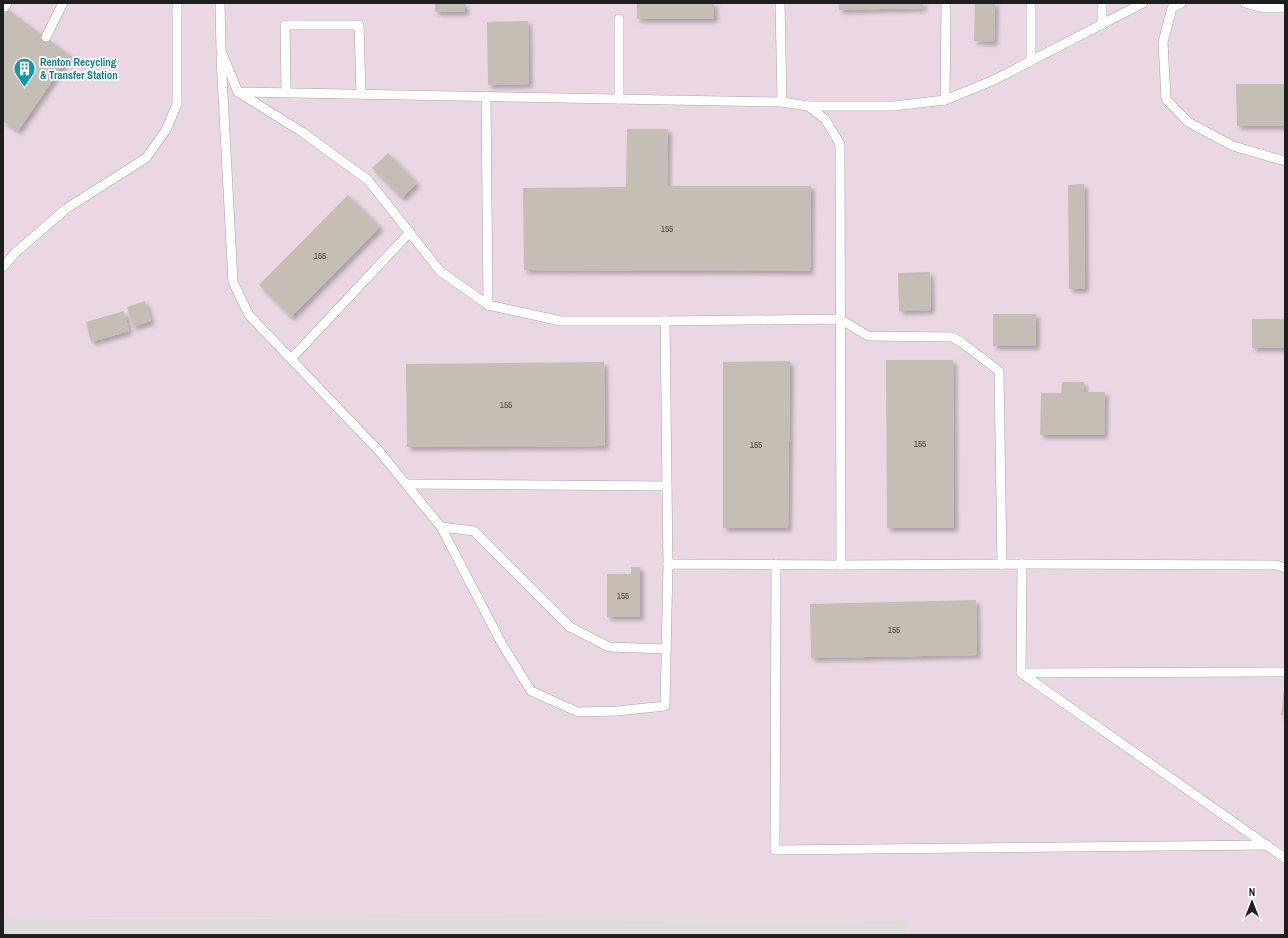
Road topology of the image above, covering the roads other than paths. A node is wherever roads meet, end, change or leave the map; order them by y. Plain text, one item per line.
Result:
1 (63, 3) edge
2 (177, 3) edge
3 (220, 3) edge
4 (780, 3) edge
5 (946, 3) edge
6 (1031, 3) edge
7 (1102, 3) edge
8 (1143, 3) edge
9 (1181, 3) edge
10 (1245, 3) edge
11 (1285, 8) edge
12 (619, 19) dead end
13 (1102, 25) junction
14 (46, 37) dead end
15 (221, 51) junction
16 (1032, 61) junction
17 (238, 92) junction
18 (286, 92) junction
19 (361, 94) junction
20 (486, 96) junction
21 (619, 99) junction
22 (945, 100) junction
23 (782, 102) junction
24 (808, 106) junction
25 (1285, 161) edge
26 (410, 232) junction
27 (15, 253) junction
28 (3, 256) edge
29 (3, 267) edge
30 (488, 305) junction
31 (840, 319) junction
32 (665, 321) junction
33 (291, 359) junction
34 (406, 484) junction
35 (667, 486) junction
36 (441, 526) junction
37 (668, 564) junction
38 (776, 564) junction
39 (1002, 564) junction
40 (1022, 564) junction
41 (841, 565) junction
42 (1285, 568) edge
43 (666, 649) junction
44 (1285, 672) edge
45 (1021, 673) junction
46 (1267, 845) junction
47 (1285, 858) edge

1 - 14 lane
2 - 27 lane
3 - 15 lane
4 - 23 lane
5 - 22 lane
6 - 16 lane
7 - 13 lane
8 - 13 lane
9 - 25 lane
10 - 11 lane
12 - 21 lane
13 - 16 lane
15 - 17 lane
15 - 33 lane
16 - 22 lane
17 - 18 lane
17 - 26 lane
18 - 19 lane
18 - 19 lane
19 - 20 lane
20 - 21 lane
20 - 30 lane
21 - 23 lane
22 - 24 lane
23 - 24 lane
24 - 31 lane
26 - 30 lane
26 - 33 lane
27 - 28 lane
27 - 29 lane
30 - 32 lane
31 - 32 lane
31 - 39 lane
31 - 41 lane
32 - 35 lane
33 - 34 lane
34 - 35 lane
34 - 36 lane
35 - 37 lane
36 - 43 lane
36 - 43 lane
37 - 38 lane
37 - 43 lane
38 - 41 lane
38 - 46 lane
39 - 40 lane
39 - 41 lane
40 - 42 lane
40 - 45 lane
44 - 45 lane
45 - 46 lane
46 - 47 lane

